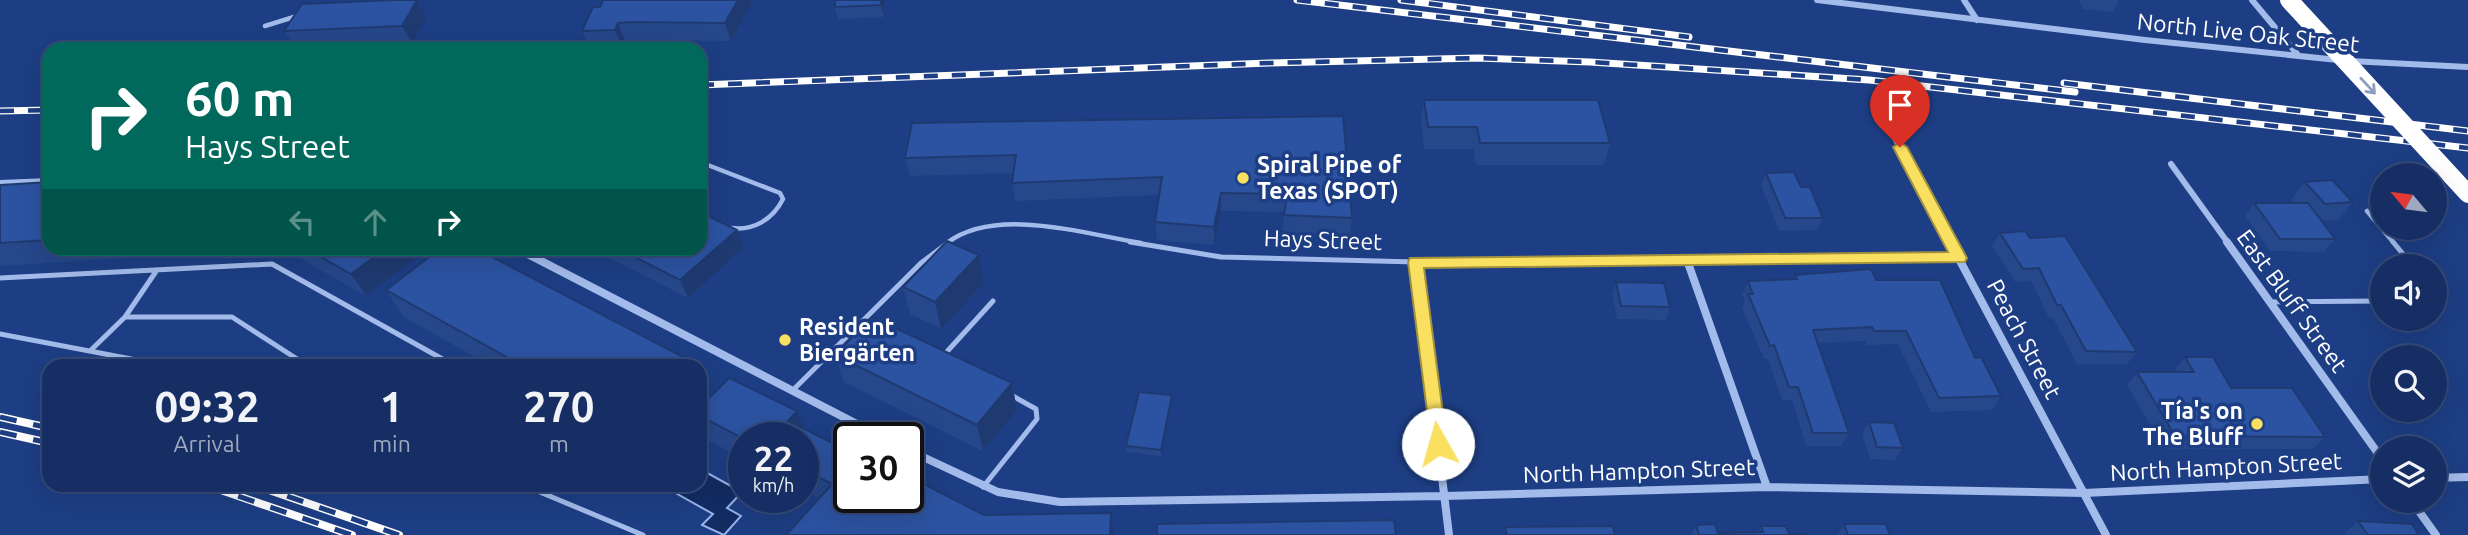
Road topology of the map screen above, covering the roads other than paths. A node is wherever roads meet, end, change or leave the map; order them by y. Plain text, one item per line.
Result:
1 (1817, 0) edge
2 (1964, 0) edge
3 (2252, 0) edge
4 (2289, 0) edge
5 (306, 13) edge
6 (1977, 20) junction
7 (265, 26) dead end
8 (2298, 55) junction
9 (2468, 67) edge
10 (1888, 125) dead end
11 (2171, 164) dead end
12 (707, 165) edge
13 (42, 181) edge
14 (0, 183) edge
15 (2468, 194) edge
16 (2368, 211) dead end
17 (719, 223) edge
18 (2403, 254) edge
19 (531, 256) edge
20 (1959, 258) junction
21 (1687, 260) junction
22 (1416, 262) junction
23 (157, 271) junction
24 (0, 278) edge
25 (993, 301) dead end
26 (2370, 301) edge
27 (2269, 302) junction
28 (125, 317) junction
29 (859, 324) junction
30 (872, 330) edge
31 (0, 334) edge
32 (90, 350) junction
33 (134, 359) edge
34 (298, 359) edge
35 (442, 359) edge
36 (949, 366) edge
37 (791, 392) junction
38 (1005, 392) edge
39 (852, 422) edge
40 (2370, 442) edge
41 (924, 458) edge
42 (2468, 477) edge
43 (2447, 478) edge
44 (2370, 480) edge
45 (983, 487) junction
46 (1767, 487) junction
47 (540, 492) edge
48 (2084, 493) junction
49 (1445, 496) junction
50 (2420, 513) edge
51 (643, 535) edge
52 (1449, 535) edge
53 (2106, 535) edge
54 (2436, 535) edge

1 - 6 street, North Live Oak Street
2 - 6 street
3 - 8 street
4 -> 15 highway, bridge
5 - 7 lane
6 - 8 street, North Live Oak Street
8 - 9 street, North Live Oak Street
10 - 20 street, Peach Street
11 - 27 street, East Bluff Street
12 - 17 lane
13 - 14 street
16 - 18 lane
19 - 37 street
20 - 21 street, Hays Street
20 - 48 street, Peach Street
21 - 22 street, Hays Street
21 - 46 street
22 - 29 lane, Hays Street
22 - 49 street
23 - 24 lane
23 - 28 lane
23 - 35 lane
25 - 36 lane
26 - 27 lane
27 - 40 street, East Bluff Street
28 - 32 lane
28 - 34 lane
29 - 30 lane
29 - 37 lane, Hays Street
31 - 32 lane
32 - 33 lane
37 - 39 street
38 - 45 lane
41 - 45 street, North Hampton Street
42 - 43 street
44 - 48 street, North Hampton Street
45 - 49 street, North Hampton Street
46 - 48 street, North Hampton Street
46 - 49 street, North Hampton Street
47 - 51 lane
48 - 53 street, Peach Street
49 - 52 street
50 - 54 street

